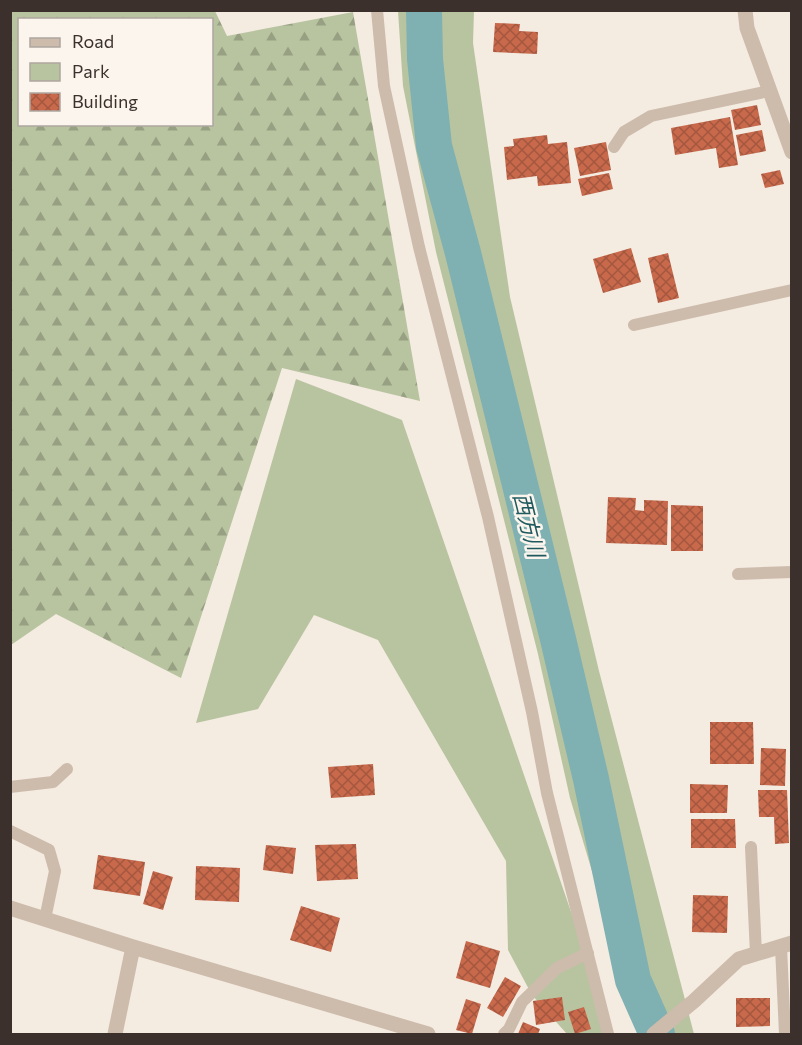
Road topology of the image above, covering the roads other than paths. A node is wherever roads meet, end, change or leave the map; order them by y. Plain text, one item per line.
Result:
1 (377, 10) edge
2 (745, 10) edge
3 (769, 90) junction
4 (614, 147) dead end
5 (792, 152) edge
6 (792, 290) edge
7 (634, 325) dead end
8 (792, 572) edge
9 (738, 574) dead end
10 (67, 769) dead end
11 (10, 787) edge
12 (10, 831) edge
13 (751, 847) dead end
14 (10, 908) edge
15 (45, 919) junction
16 (786, 945) edge
17 (132, 947) junction
18 (588, 952) junction
19 (756, 954) junction
20 (114, 1035) edge
21 (428, 1035) edge
22 (504, 1035) edge
23 (608, 1035) edge
24 (654, 1035) edge
25 (785, 1035) edge

1 - 18 lane
2 - 3 street
3 - 4 lane
3 - 5 street
6 - 7 lane
8 - 9 lane
10 - 11 lane
12 - 15 lane
13 - 19 lane
14 - 15 street
15 - 17 street
16 - 19 street
16 - 25 lane
17 - 20 street
17 - 21 street
18 - 22 lane
18 - 23 lane
19 - 24 street

